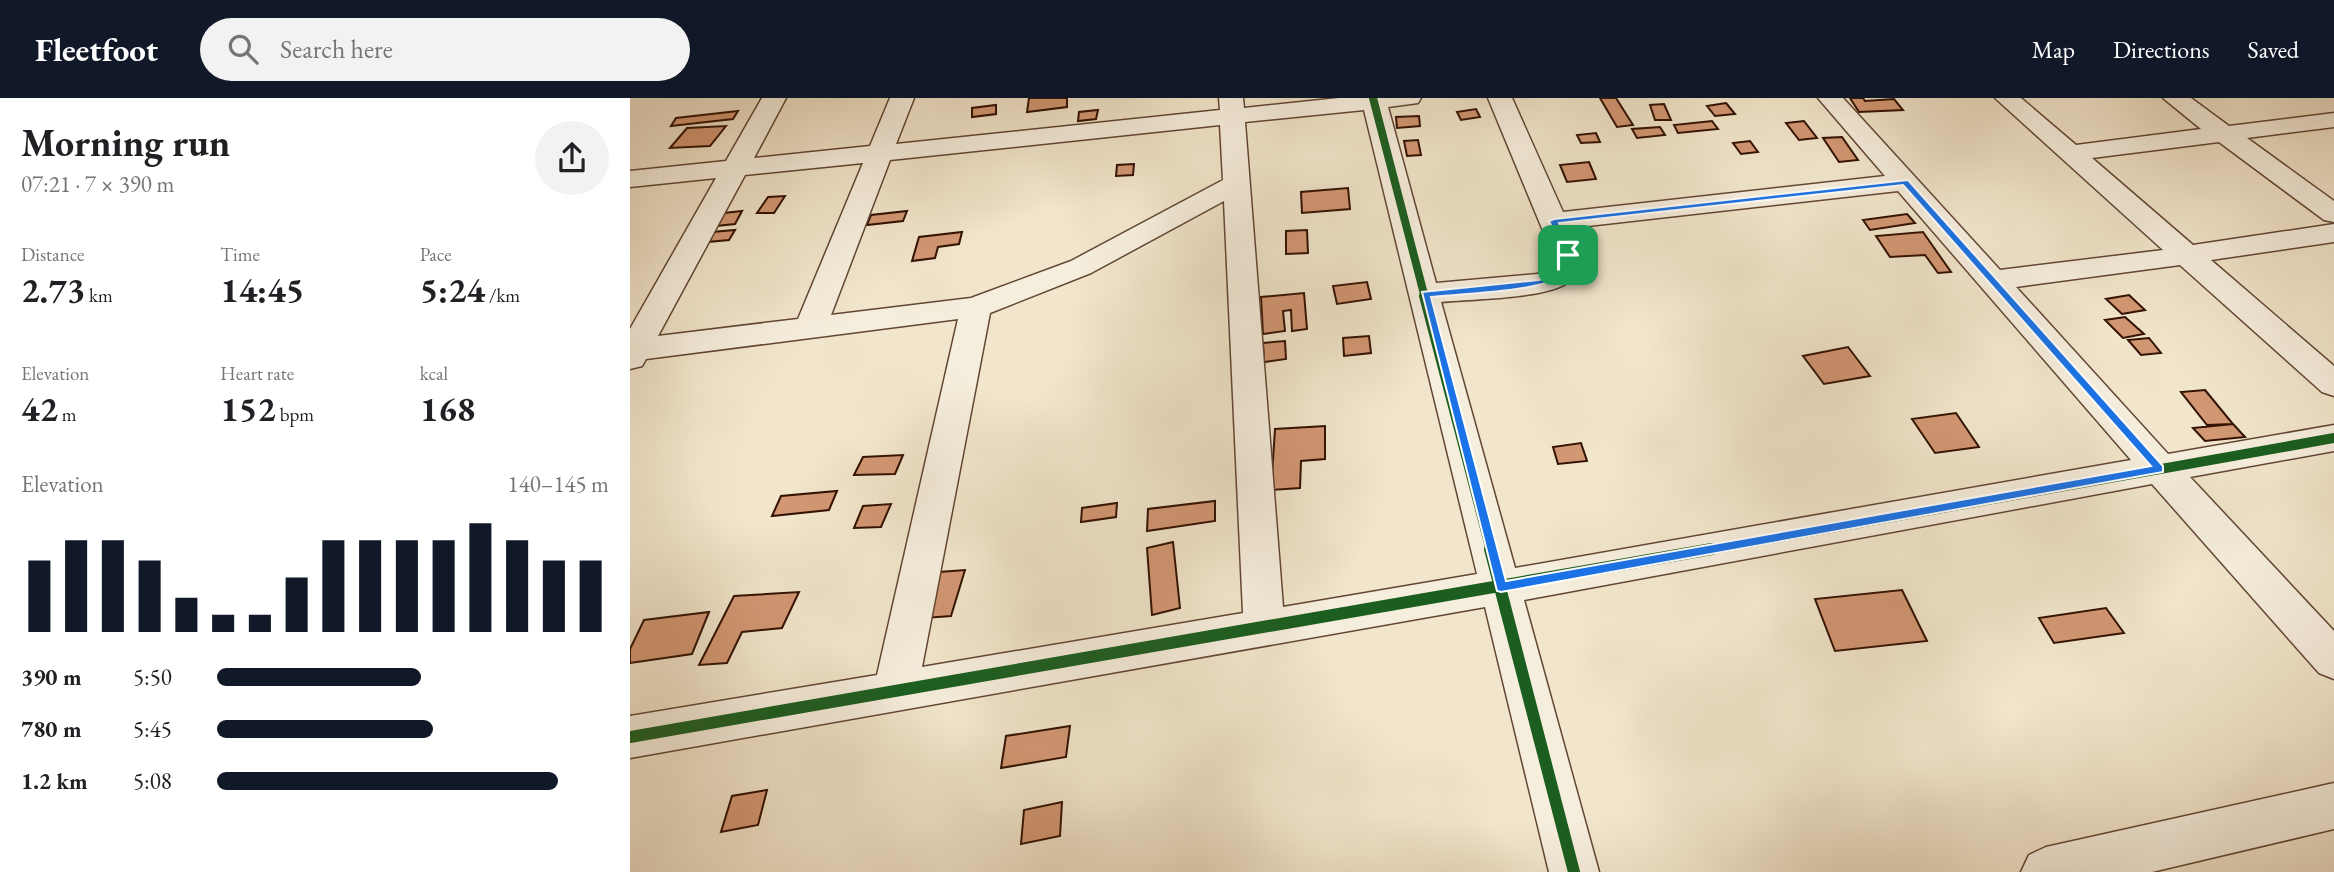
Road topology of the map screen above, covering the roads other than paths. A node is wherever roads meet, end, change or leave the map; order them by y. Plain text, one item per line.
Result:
1 (774, 98) edge
2 (902, 98) edge
3 (1500, 98) edge
4 (1830, 98) edge
5 (2007, 98) edge
6 (2175, 98) edge
7 (1385, 99) edge
8 (1232, 107) edge
9 (2333, 120) edge
10 (2223, 133) junction
11 (880, 153) junction
12 (2070, 153) junction
13 (736, 168) junction
14 (630, 179) edge
15 (1905, 182) junction
16 (1237, 183) junction
17 (2334, 214) edge
18 (1554, 221) junction
19 (2334, 233) edge
20 (2185, 255) junction
21 (1994, 280) junction
22 (1425, 294) junction
23 (976, 307) junction
24 (810, 327) junction
25 (632, 352) edge
26 (2334, 384) edge
27 (2334, 438) edge
28 (2160, 469) junction
29 (1501, 587) junction
30 (1264, 628) junction
31 (2334, 660) edge
32 (895, 692) junction
33 (630, 737) edge
34 (2334, 806) edge
35 (1574, 872) edge
36 (2046, 872) edge

1 - 13 street
2 - 11 street
3 - 18 street
4 - 15 street
5 - 12 street
6 - 10 street
7 - 8 street
7 - 22 street
8 - 11 street
8 - 16 street
9 - 10 street
10 - 12 street
10 - 17 street
11 - 13 street
11 - 24 street
12 - 20 street
13 - 14 street
13 - 25 street
15 - 18 street
15 - 21 street
16 - 23 street
16 - 30 street
18 - 22 street
19 - 20 street
20 - 21 street
20 - 26 street
21 - 28 street
22 - 29 street
23 - 24 street
23 - 32 street
24 - 25 street
27 - 28 street
28 - 29 street
28 - 31 street
29 - 30 street
29 - 35 street
30 - 32 street
32 - 33 street
34 - 36 street

